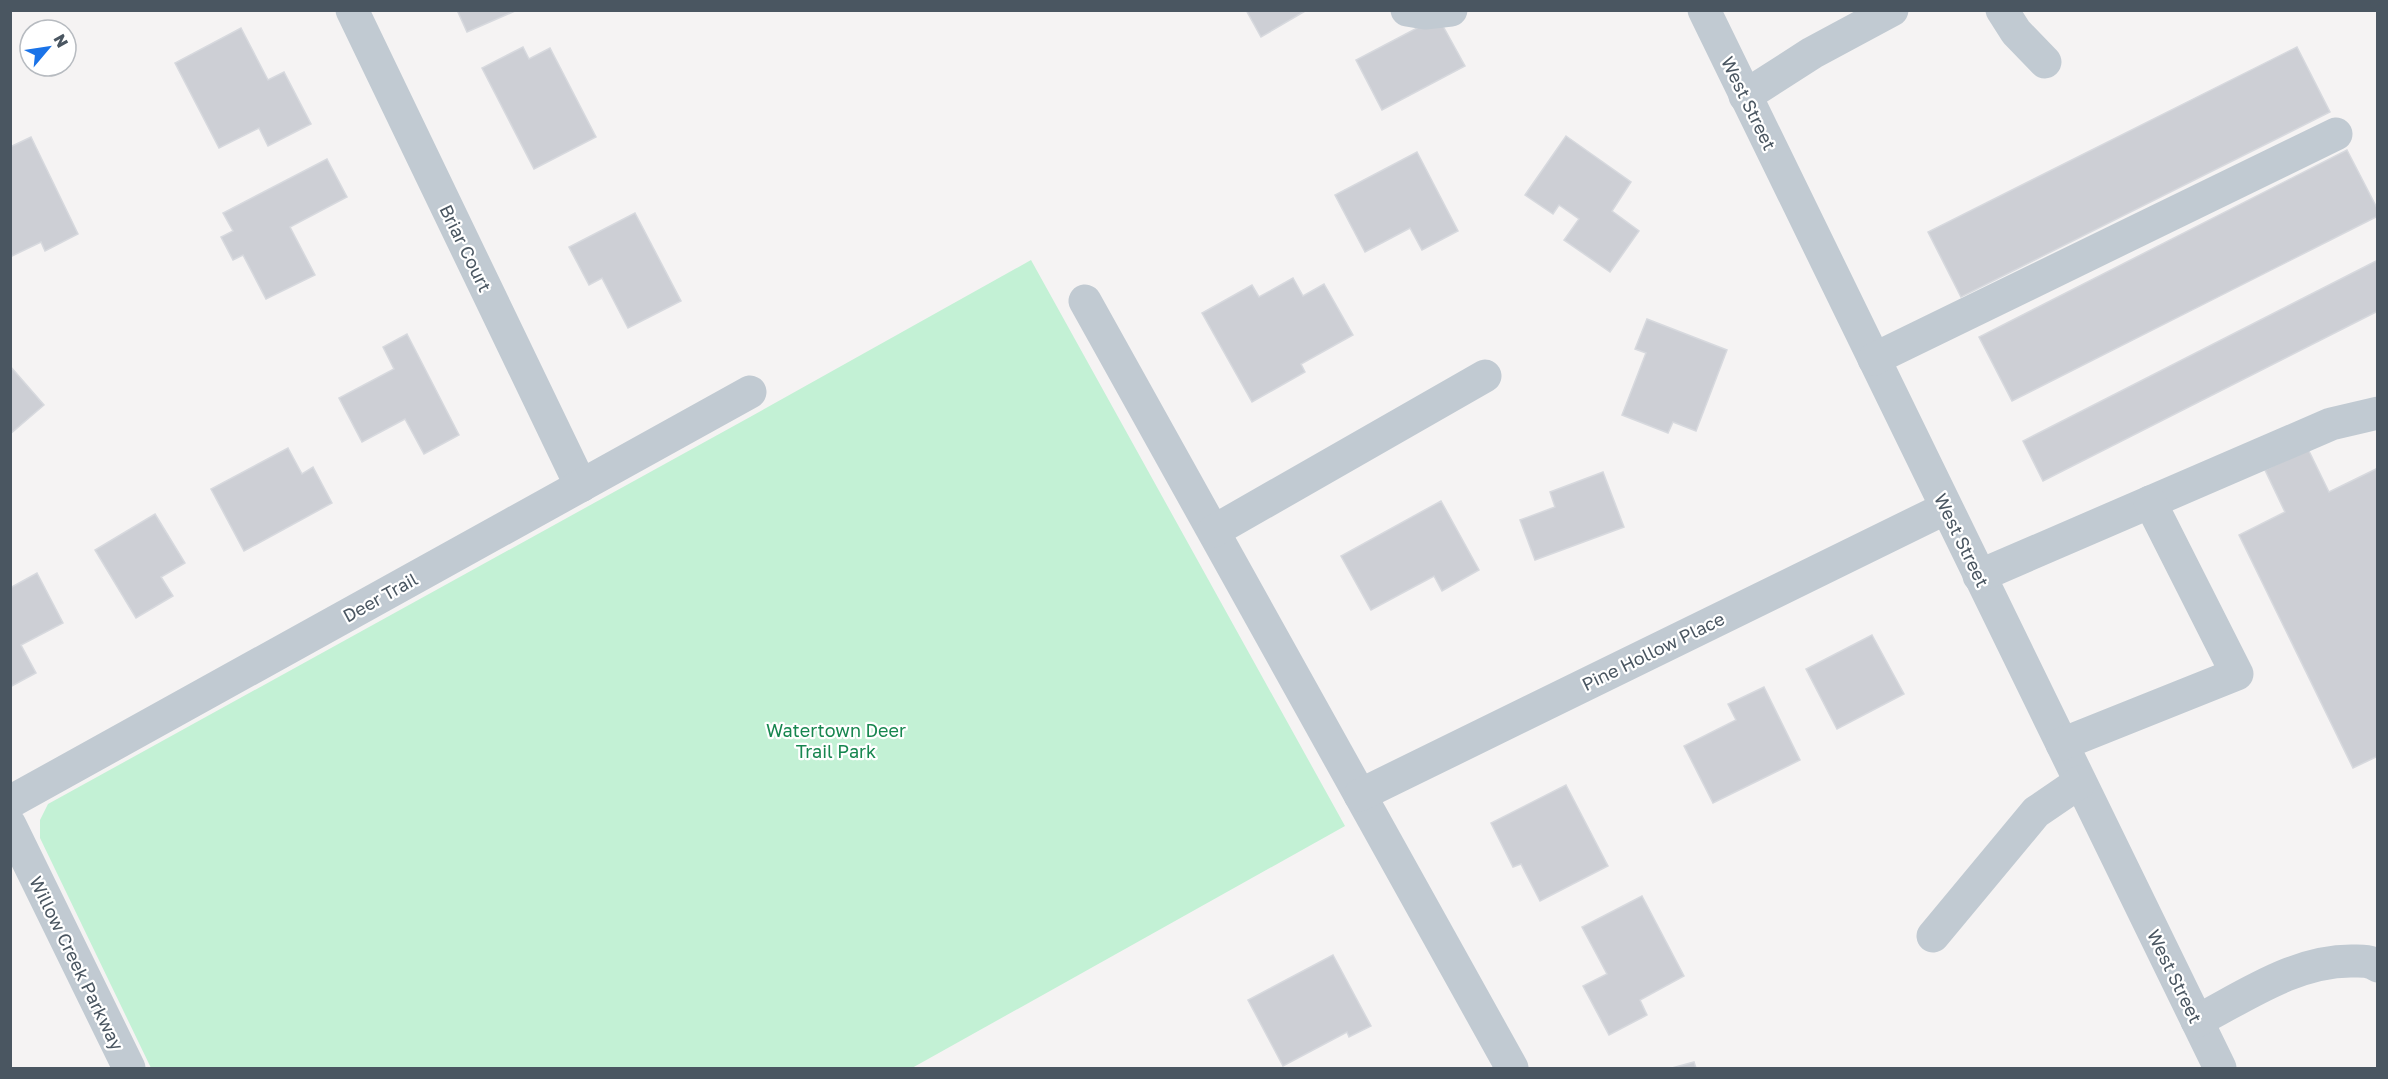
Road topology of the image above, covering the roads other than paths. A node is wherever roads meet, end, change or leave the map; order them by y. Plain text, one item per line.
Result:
1 (352, 10) edge
2 (1407, 10) edge
3 (1451, 10) edge
4 (1704, 10) edge
5 (1892, 10) edge
6 (2002, 10) edge
7 (2045, 62) dead end
8 (1745, 96) junction
9 (2336, 134) dead end
10 (1085, 302) dead end
11 (1874, 359) junction
12 (1485, 376) dead end
13 (750, 392) dead end
14 (2378, 413) edge
15 (580, 486) junction
16 (2150, 502) junction
17 (1946, 508) junction
18 (1214, 531) junction
19 (1979, 576) junction
20 (2062, 744) junction
21 (2080, 782) junction
22 (1360, 795) junction
23 (10, 802) edge
24 (10, 825) edge
25 (1933, 936) dead end
26 (2374, 963) edge
27 (2197, 1021) junction
28 (1499, 1064) edge
29 (129, 1068) edge
30 (2220, 1068) edge

1 - 15 street, Briar Court
2 - 3 street
4 - 8 street, West Street
5 - 8 street
6 - 7 street
8 - 11 street, West Street
9 - 11 street
10 - 18 street
11 - 17 street, West Street
12 - 18 street
13 - 15 street, Deer Trail
14 - 16 street
15 - 23 street, Deer Trail
16 - 19 street
16 - 20 street
17 - 19 street, West Street
17 - 22 street, Pine Hollow Place
18 - 22 street
19 - 20 street, West Street
20 - 21 street, West Street
21 - 25 street
21 - 27 street, West Street
22 - 28 street
24 - 29 street, Willow Creek Parkway
26 - 27 street
27 - 30 street, West Street

